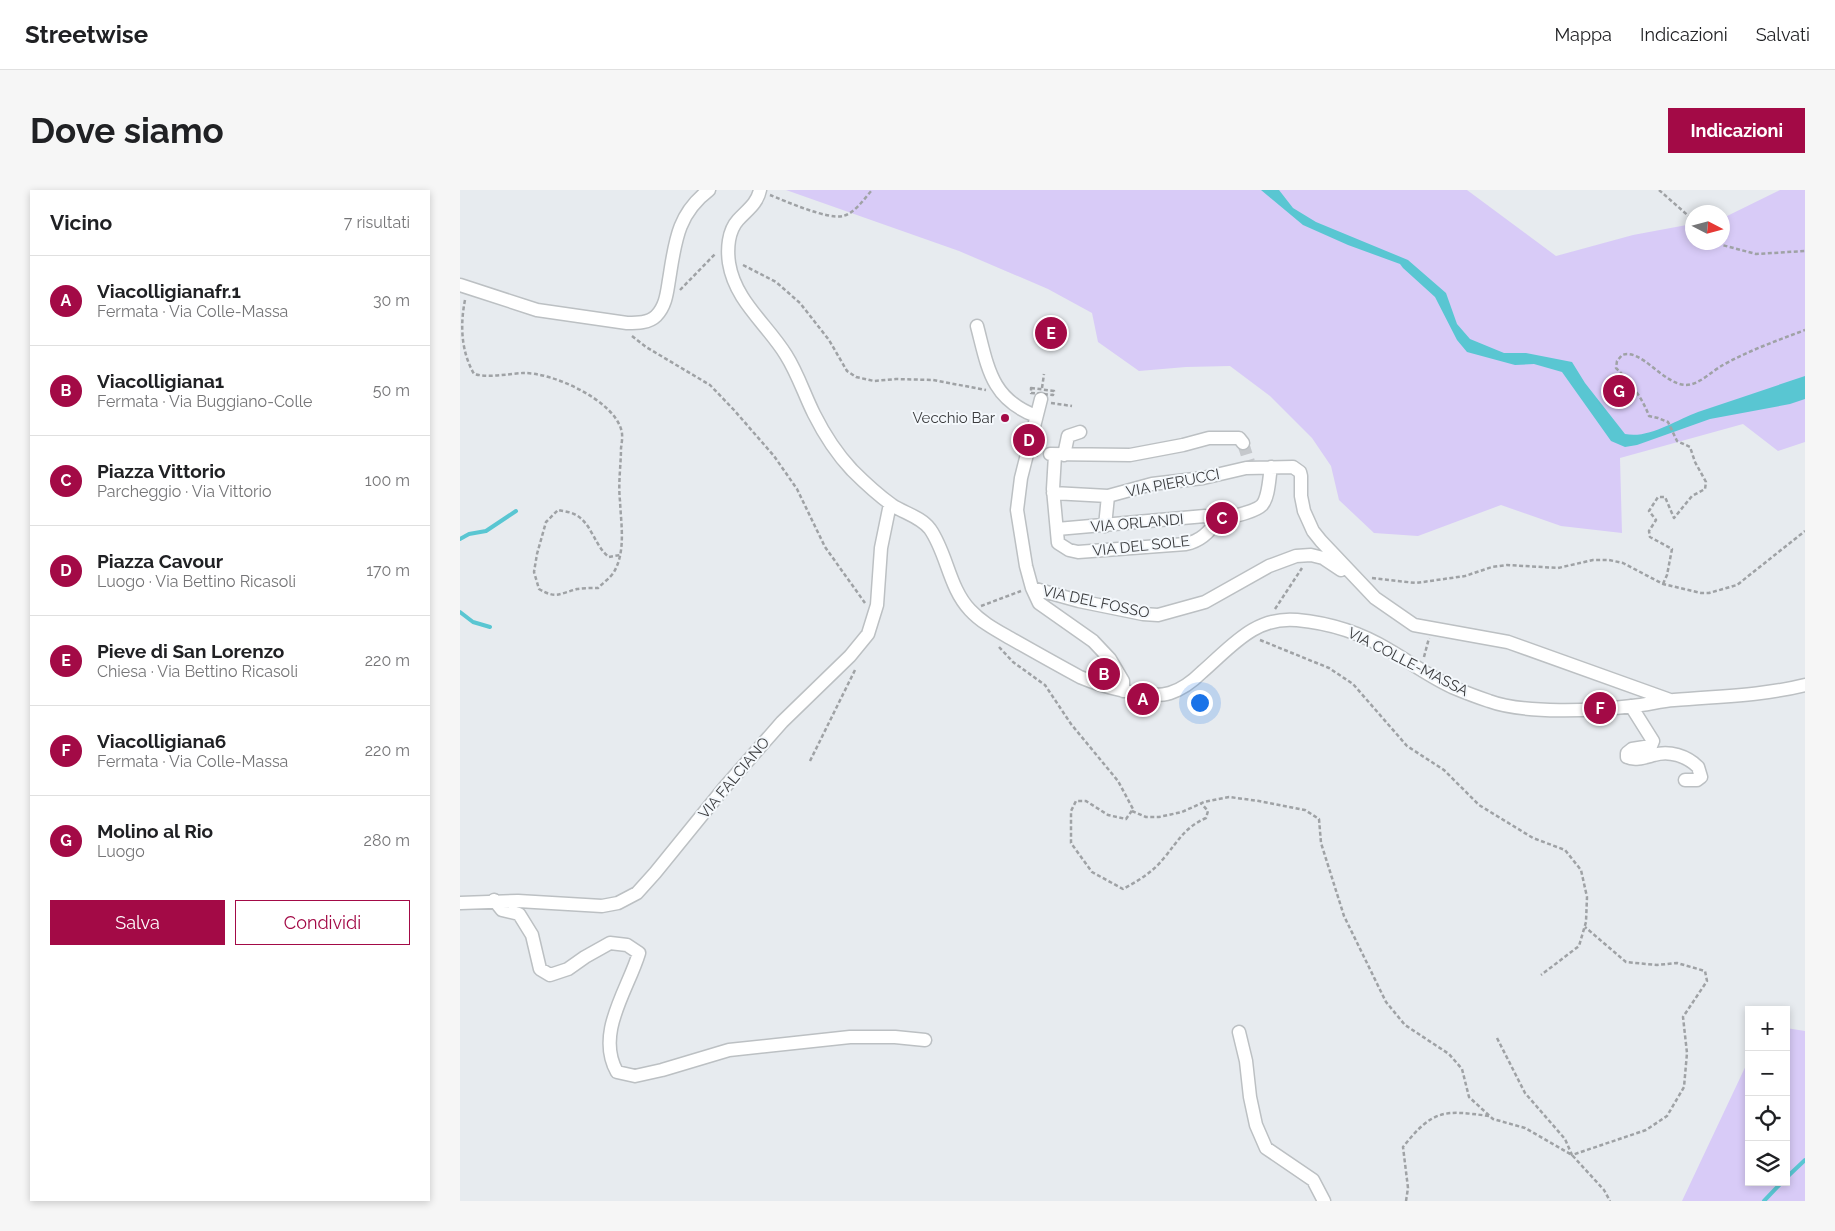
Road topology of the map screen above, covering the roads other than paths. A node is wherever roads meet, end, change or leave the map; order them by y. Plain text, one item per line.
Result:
1 (709, 190) edge
2 (760, 190) edge
3 (464, 287) edge
4 (977, 326) dead end
5 (1041, 396) road end
6 (1036, 416) junction
7 (1080, 432) dead end
8 (1243, 443) dead end
9 (1056, 454) junction
10 (1271, 467) junction
11 (1054, 493) junction
12 (1108, 496) junction
13 (890, 504) junction
14 (1217, 520) junction
15 (1105, 526) junction
16 (1057, 529) junction
17 (1353, 576) junction
18 (1032, 588) junction
19 (1805, 685) edge
20 (1123, 690) junction
21 (1672, 700) junction
22 (1631, 706) junction
23 (1685, 780) dead end
24 (494, 900) junction
25 (460, 903) edge
26 (1239, 1032) dead end
27 (926, 1040) dead end
28 (1324, 1201) edge

1 - 3 street
2 - 13 street
4 - 6 street
5 - 6 street
6 - 18 street
7 - 9 street
8 - 9 street
9 - 11 street
10 - 12 street, VIA PIERUCCI
10 - 14 street
10 - 17 street, VIA PIERUCCI
11 - 12 street, VIA PIERUCCI
11 - 16 street
12 - 15 street
13 - 20 street, VIA COLLE-MASSA
13 - 24 street, VIA FALCIANO
14 - 15 street, VIA ORLANDI
14 - 16 street, VIA DEL SOLE
15 - 16 street, VIA ORLANDI
17 - 18 street, VIA DEL FOSSO
17 - 21 street
18 - 20 street
19 - 21 street, VIA COLLE-MASSA
20 - 22 street, VIA COLLE-MASSA
21 - 22 street, VIA COLLE-MASSA
22 - 23 street
24 - 25 street, VIA FALCIANO
24 - 27 street
26 - 28 street

